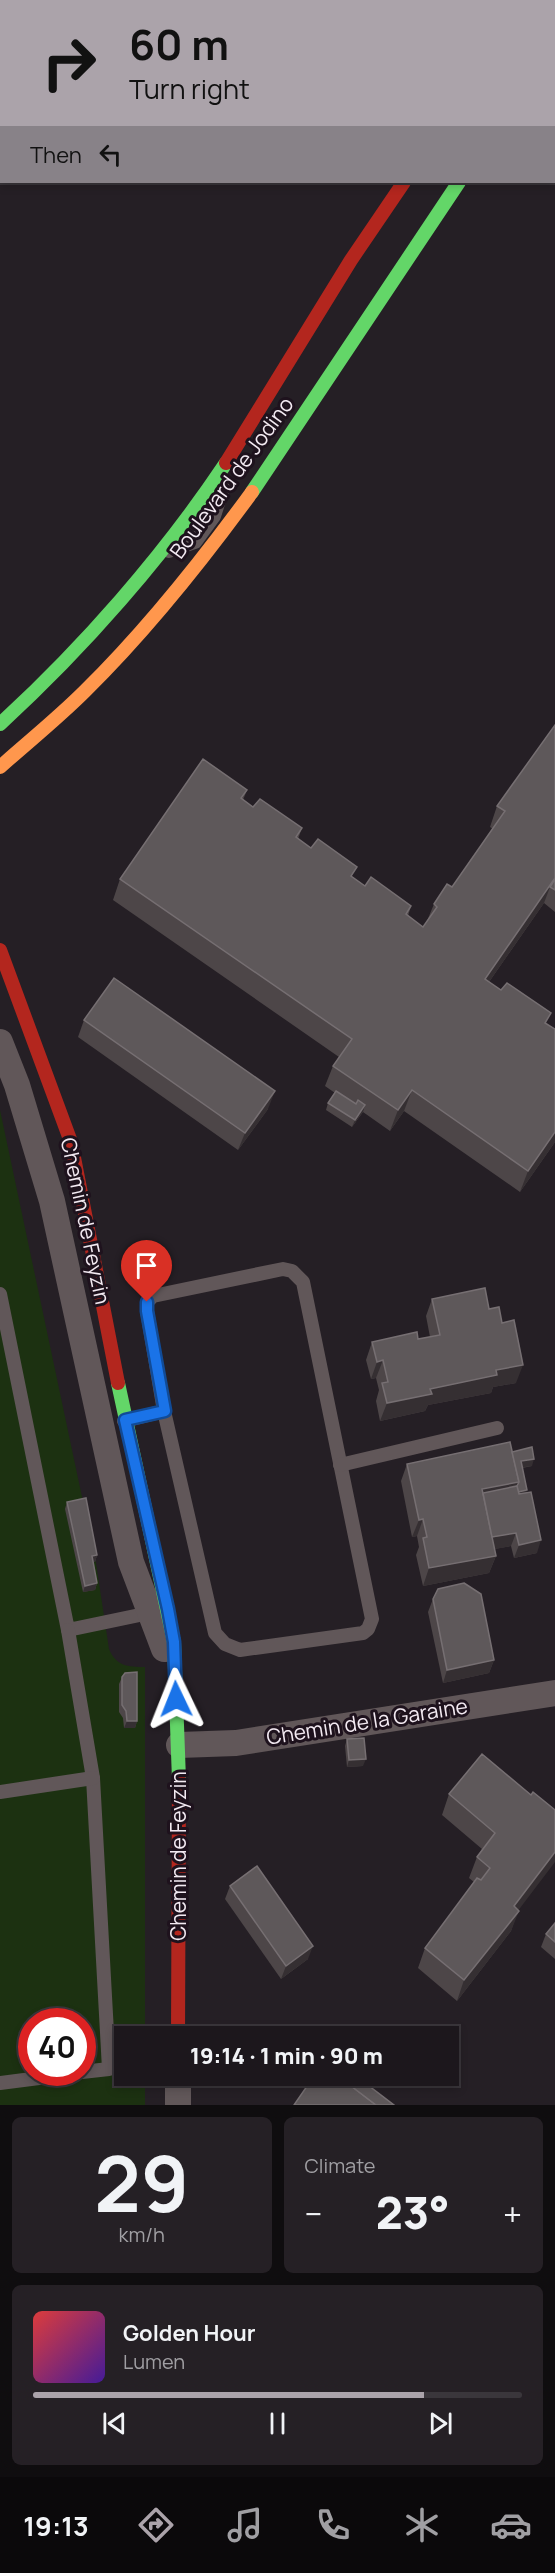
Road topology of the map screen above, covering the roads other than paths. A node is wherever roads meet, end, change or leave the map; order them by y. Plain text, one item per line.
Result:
1 (403, 183) edge
2 (458, 183) edge
3 (239, 443) junction
4 (195, 542) junction
5 (207, 553) junction
6 (159, 555) junction
7 (0, 724) edge
8 (0, 767) edge
9 (0, 950) edge
10 (0, 1042) edge
11 (0, 1294) edge
12 (165, 1411) junction
13 (113, 1423) junction
14 (497, 1428) dead end
15 (340, 1465) junction
16 (159, 1611) junction
17 (68, 1630) junction
18 (175, 1676) joint
19 (555, 1693) edge
20 (179, 1745) junction
21 (93, 1778) junction
22 (0, 1792) edge
23 (178, 2026) edge
24 (96, 2071) edge
25 (18, 2081) edge
26 (0, 2083) edge
27 (178, 2086) edge
28 (178, 2105) edge

1 - 3 street, Boulevard de Jodino
2 - 5 street, Boulevard de Jodino
3 - 4 lane
3 - 6 street, Boulevard de Jodino
4 - 5 lane
4 - 6 lane
5 - 8 street, Boulevard de Jodino
6 - 7 street, Boulevard de Jodino
9 - 13 street, Chemin de Feyzin
10 - 13 street, Chemin de Feyzin
11 - 17 lane
12 - 13 lane
12 - 15 lane
12 - 15 lane
13 - 16 street, Chemin de Feyzin
14 - 15 lane
16 - 17 lane
16 - 18 street, Chemin de Feyzin
17 - 21 lane
18 - 20 street, Chemin de Feyzin
19 - 20 street, Chemin de la Garaine
20 - 23 street, Chemin de Feyzin
21 - 22 lane
21 - 24 lane
25 - 26 lane
27 - 28 street

